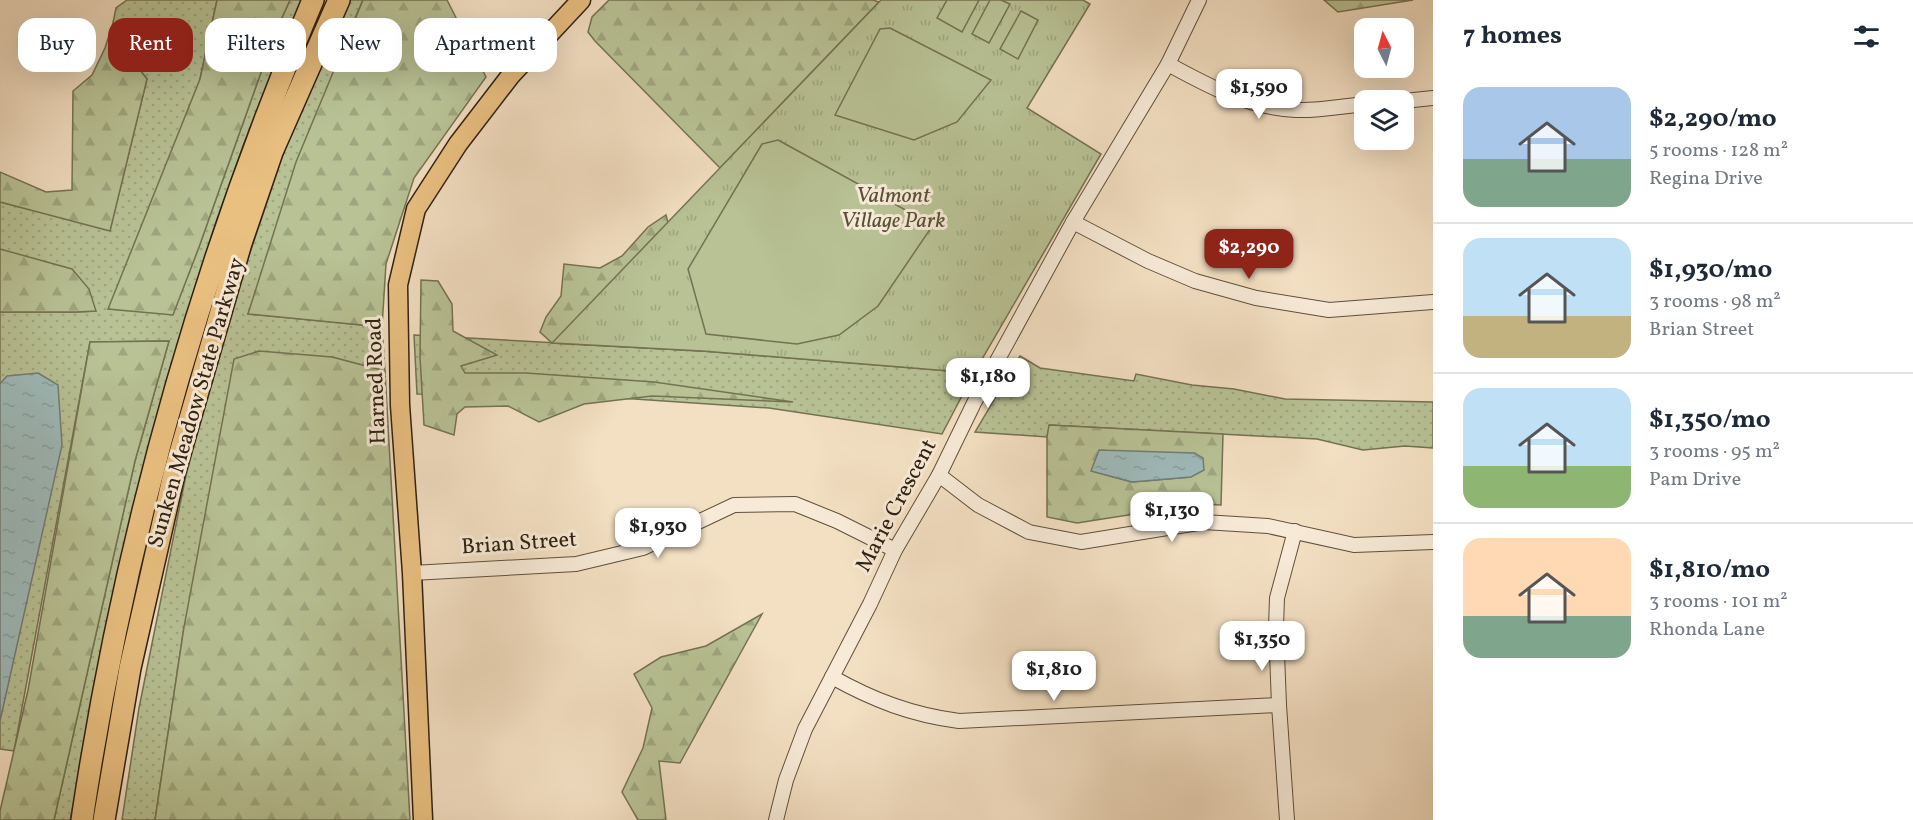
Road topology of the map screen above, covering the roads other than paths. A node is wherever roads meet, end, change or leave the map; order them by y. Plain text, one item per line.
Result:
1 (313, 0) edge
2 (339, 0) edge
3 (581, 0) edge
4 (1199, 0) edge
5 (1168, 64) junction
6 (1433, 98) edge
7 (1414, 100) edge
8 (1354, 105) edge
9 (1073, 222) junction
10 (1433, 302) edge
11 (939, 475) junction
12 (1295, 531) junction
13 (1433, 542) edge
14 (895, 550) junction
15 (412, 573) junction
16 (832, 677) junction
17 (1279, 705) junction
18 (106, 814) edge
19 (80, 820) edge
20 (423, 820) edge
21 (776, 820) edge
22 (1287, 820) edge

1 - 19 highway, Sunken Meadow State Parkway
2 - 18 highway, Sunken Meadow State Parkway
3 - 15 main road, Harned Road
4 - 5 street, Marie Crescent
5 - 8 street
5 - 9 street, Marie Crescent
6 - 7 street
9 - 10 street
9 - 11 street, Marie Crescent
11 - 12 street
11 - 14 street, Marie Crescent
12 - 13 street
12 - 17 street
14 - 15 street, Brian Street
14 - 16 street, Marie Crescent
15 - 20 main road, Harned Road
16 - 17 street
16 - 21 street, Marie Crescent
17 - 22 street

